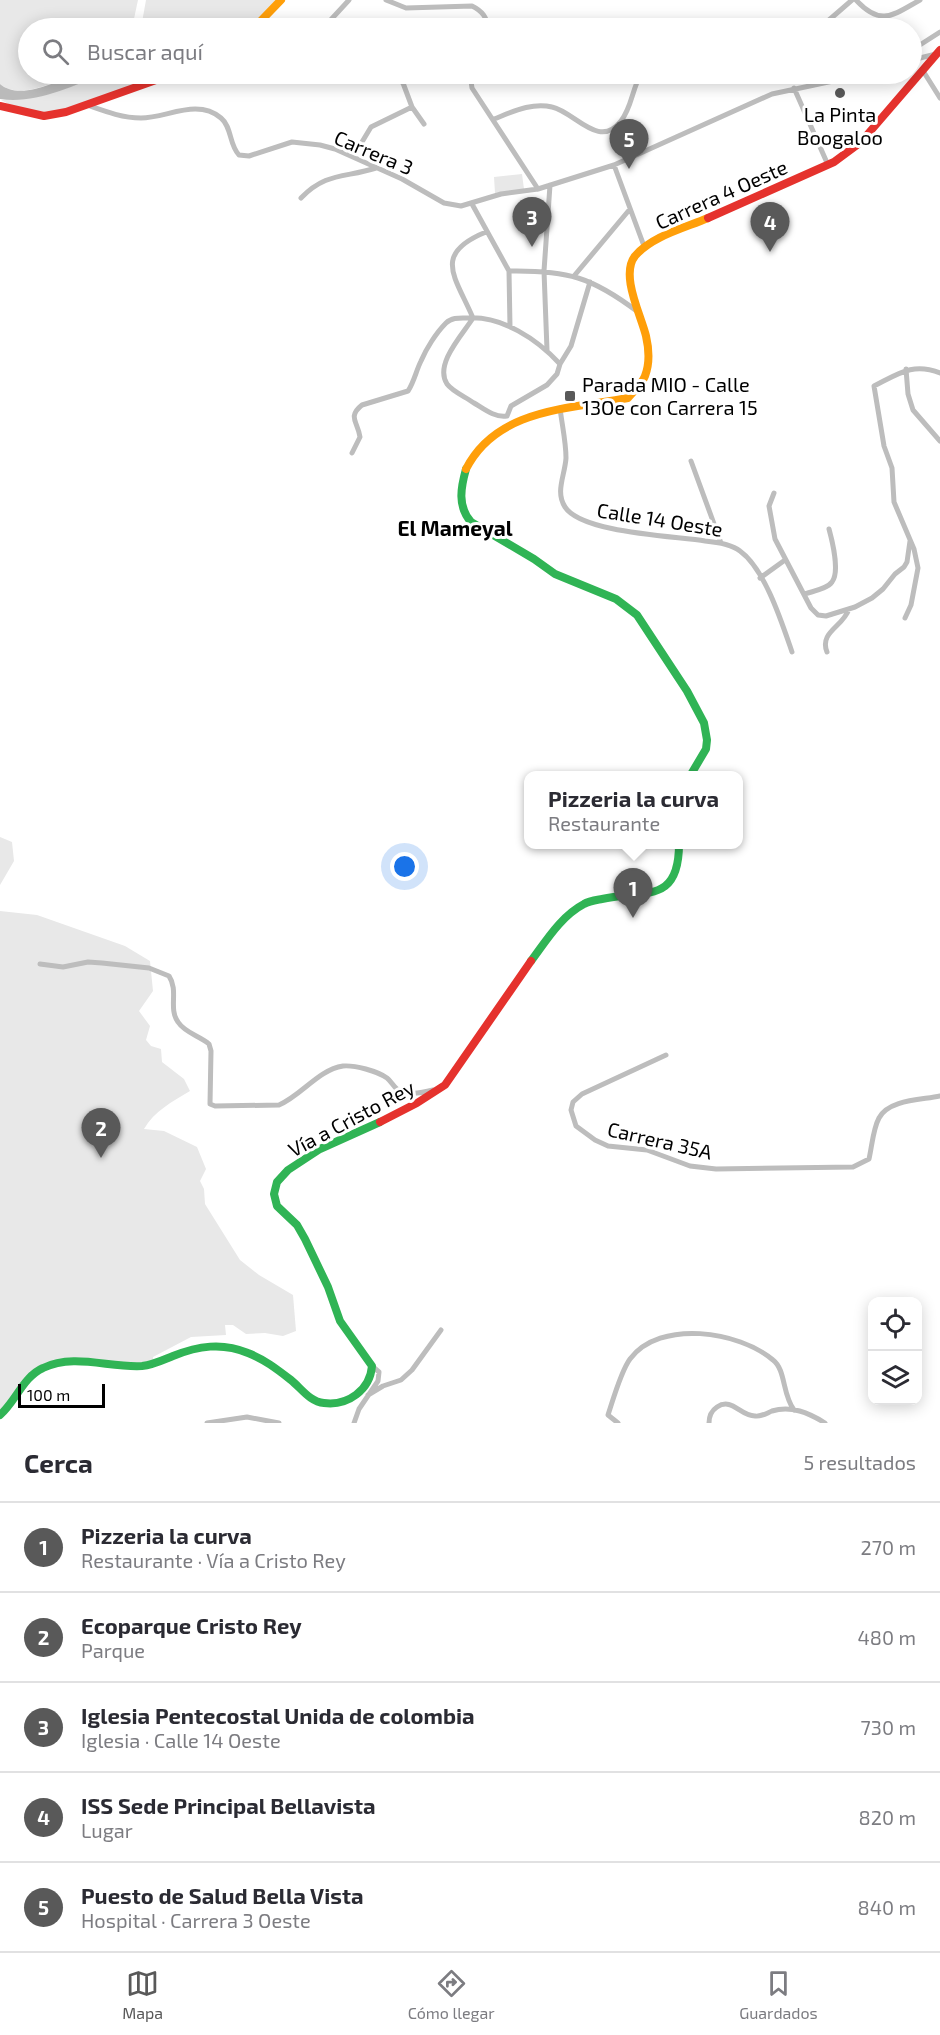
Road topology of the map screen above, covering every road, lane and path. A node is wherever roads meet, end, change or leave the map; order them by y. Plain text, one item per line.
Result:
1 (281, 0) edge
2 (349, 0) edge
3 (386, 0) edge
4 (854, 0) edge
5 (910, 0) edge
6 (920, 0) edge
7 (903, 10) junction
8 (264, 18) edge
9 (332, 18) edge
10 (486, 18) edge
11 (832, 18) edge
12 (940, 32) edge
13 (922, 44) edge
14 (938, 52) edge
15 (922, 57) edge
16 (922, 71) edge
17 (925, 74) dead end
18 (142, 84) edge
19 (403, 84) edge
20 (471, 84) edge
21 (635, 84) edge
22 (815, 84) edge
23 (911, 84) edge
24 (794, 88) junction
25 (940, 98) edge
26 (87, 105) junction
27 (0, 106) edge
28 (412, 107) junction
29 (494, 119) junction
30 (424, 124) dead end
31 (352, 157) junction
32 (614, 165) junction
33 (828, 165) junction
34 (376, 168) junction
35 (550, 185) junction
36 (538, 189) junction
37 (301, 198) dead end
38 (471, 204) junction
39 (630, 209) junction
40 (486, 232) junction
41 (644, 246) junction
42 (509, 271) junction
43 (544, 271) junction
44 (574, 276) junction
45 (590, 282) junction
46 (638, 312) junction
47 (472, 318) junction
48 (510, 327) junction
49 (547, 350) junction
50 (560, 364) junction
51 (906, 369) junction
52 (940, 373) edge
53 (560, 408) junction
54 (507, 417) junction
55 (514, 425) junction
56 (940, 441) edge
57 (352, 453) dead end
58 (691, 461) dead end
59 (774, 493) dead end
60 (829, 529) dead end
61 (910, 541) junction
62 (721, 543) junction
63 (785, 560) junction
64 (760, 578) junction
65 (805, 594) junction
66 (849, 609) junction
67 (905, 618) dead end
68 (792, 651) dead end
69 (827, 652) dead end
70 (693, 771) edge
71 (679, 849) edge
72 (40, 964) dead end
73 (666, 1055) dead end
74 (444, 1086) junction
75 (940, 1096) edge
76 (441, 1330) dead end
77 (372, 1366) junction
78 (368, 1395) junction
79 (794, 1410) junction
80 (0, 1415) edge
81 (207, 1423) edge
82 (279, 1423) edge
83 (354, 1423) edge
84 (618, 1423) edge
85 (709, 1423) edge
86 (825, 1423) edge

1 - 8 street
2 - 9 street
3 - 10 street
4 - 7 street
4 - 11 street
5 - 7 street
6 - 7 street
12 - 13 street
14 - 15 street
14 - 16 street, Carrera 4 Oeste
17 - 25 street
18 - 26 street
19 - 28 street
20 - 29 street
21 - 29 street
22 - 24 street
23 - 33 street, Carrera 4 Oeste
24 - 32 street
24 - 33 street
26 - 27 street
26 - 31 street, Carrera 3
28 - 30 street
28 - 31 street
29 - 36 street
31 - 34 street, Carrera 3
32 - 35 street
32 - 39 street
33 - 41 street, Carrera 4 Oeste
34 - 37 street
34 - 38 street, Carrera 3
35 - 36 street
35 - 43 street
36 - 38 street
38 - 40 street
39 - 41 street
39 - 44 street
40 - 42 street
40 - 47 street
41 - 46 street
42 - 43 street
42 - 48 street
43 - 44 street
43 - 49 street
44 - 45 street
45 - 46 street
45 - 50 street
46 - 53 street
47 - 48 street
47 - 54 street
47 - 57 street
48 - 49 street
49 - 50 street
50 - 54 street
51 - 52 street
51 - 56 street
51 - 61 street
53 - 55 street
53 - 62 street, Calle 14 Oeste
54 - 55 street
55 - 70 street
58 - 62 street
59 - 63 street
60 - 65 street
61 - 66 street
61 - 67 street
62 - 64 street, Calle 14 Oeste
63 - 64 street
63 - 65 street
64 - 68 street, Calle 14 Oeste
65 - 66 street
66 - 69 street
71 - 74 street, Vía a Cristo Rey
72 - 74 street
73 - 75 street, Carrera 35A
74 - 77 street, Vía a Cristo Rey
76 - 78 street
77 - 78 street
77 - 80 street
78 - 83 street
79 - 84 street
79 - 85 street
79 - 86 street
81 - 82 street

